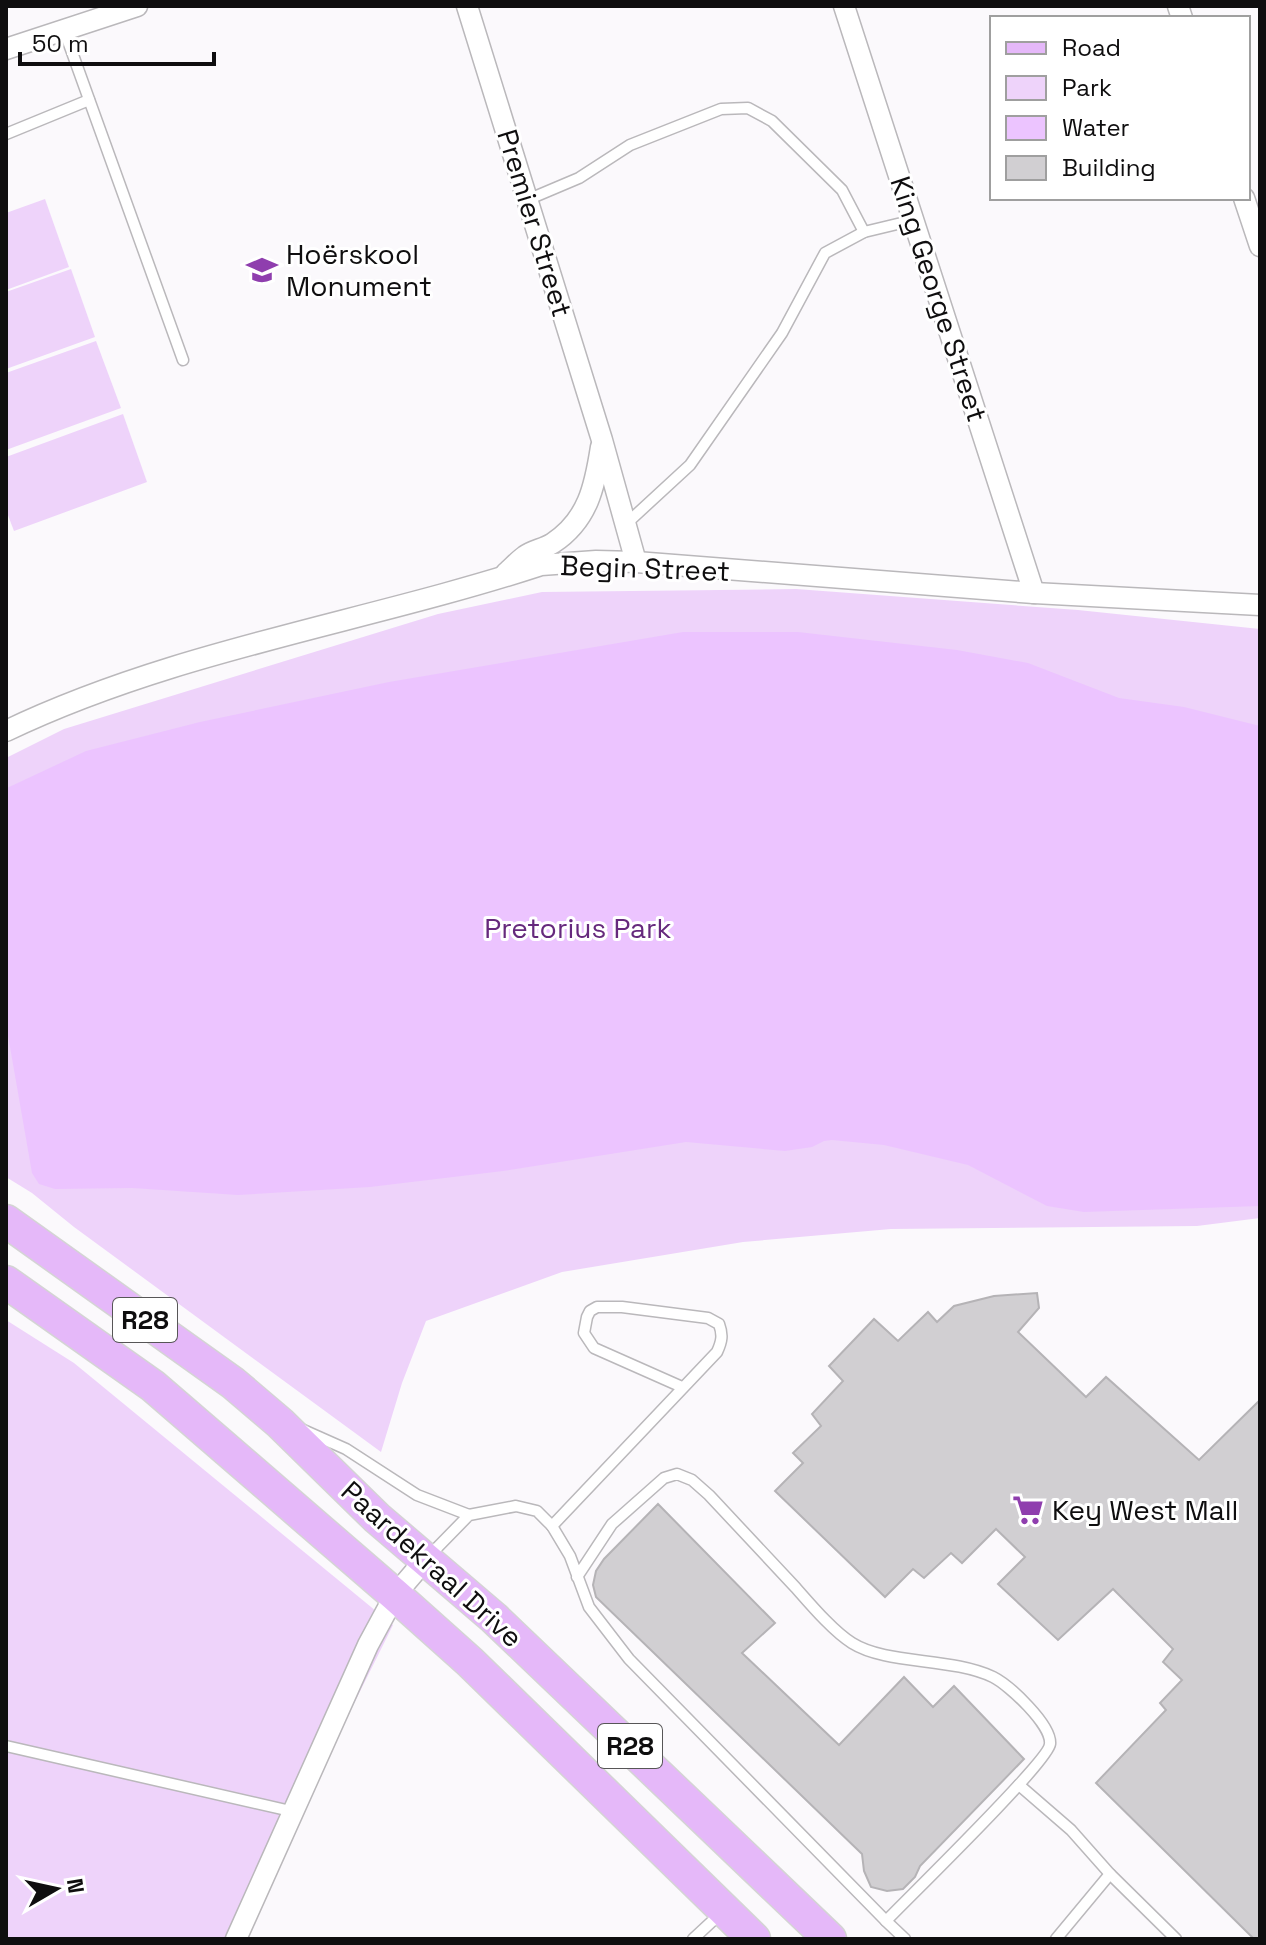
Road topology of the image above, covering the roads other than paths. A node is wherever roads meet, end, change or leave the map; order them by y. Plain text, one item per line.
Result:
1 (137, 6) edge
2 (467, 6) edge
3 (844, 6) edge
4 (64, 30) junction
5 (6, 49) edge
6 (89, 100) junction
7 (6, 134) edge
8 (527, 200) junction
9 (1245, 200) edge
10 (914, 220) junction
11 (864, 232) junction
12 (1260, 246) edge
13 (183, 360) dead end
14 (602, 440) junction
15 (625, 525) junction
16 (636, 562) junction
17 (501, 579) junction
18 (1034, 593) junction
19 (1260, 605) edge
20 (6, 731) edge
21 (6, 1221) edge
22 (6, 1282) edge
23 (682, 1387) junction
24 (280, 1423) junction
25 (469, 1515) junction
26 (552, 1526) junction
27 (424, 1561) junction
28 (577, 1577) junction
29 (395, 1595) junction
30 (6, 1746) edge
31 (1019, 1785) junction
32 (295, 1812) junction
33 (1110, 1874) junction
34 (724, 1910) junction
35 (886, 1921) junction
36 (236, 1939) edge
37 (693, 1939) edge
38 (754, 1939) edge
39 (830, 1939) edge
40 (905, 1939) edge
41 (1056, 1939) edge
42 (1176, 1939) edge

1 - 4 street
2 - 8 street, Premier Street
3 - 10 street, King George Street
4 - 5 street
4 - 6 lane
6 - 7 lane
6 - 13 lane
8 - 11 lane
8 - 14 street, Premier Street
9 - 12 street
10 - 11 lane
10 - 18 street, King George Street
11 - 15 lane
14 - 15 street, Premier Street
14 - 17 street, Premier Street
15 - 16 street, Premier Street
16 - 17 street, Begin Street
16 - 18 street, Begin Street
17 - 20 street, Begin Street
18 - 19 street, Begin Street
21 - 24 main road, Paardekraal Drive / R28
22 - 29 main road, Paardekraal Drive / R28
23 - 23 lane
23 - 26 lane
24 - 25 lane
24 - 27 main road, Paardekraal Drive / R28
25 - 26 lane
25 - 27 lane
26 - 28 lane
27 - 29 street
27 - 39 main road, Paardekraal Drive / R28
28 - 31 lane
28 - 35 lane
29 - 32 street
29 - 34 main road, Paardekraal Drive / R28
30 - 32 lane
31 - 33 lane
31 - 35 lane
32 - 36 street
33 - 41 lane
33 - 42 lane
34 - 37 lane
34 - 38 main road, Paardekraal Drive / R28
35 - 40 lane

